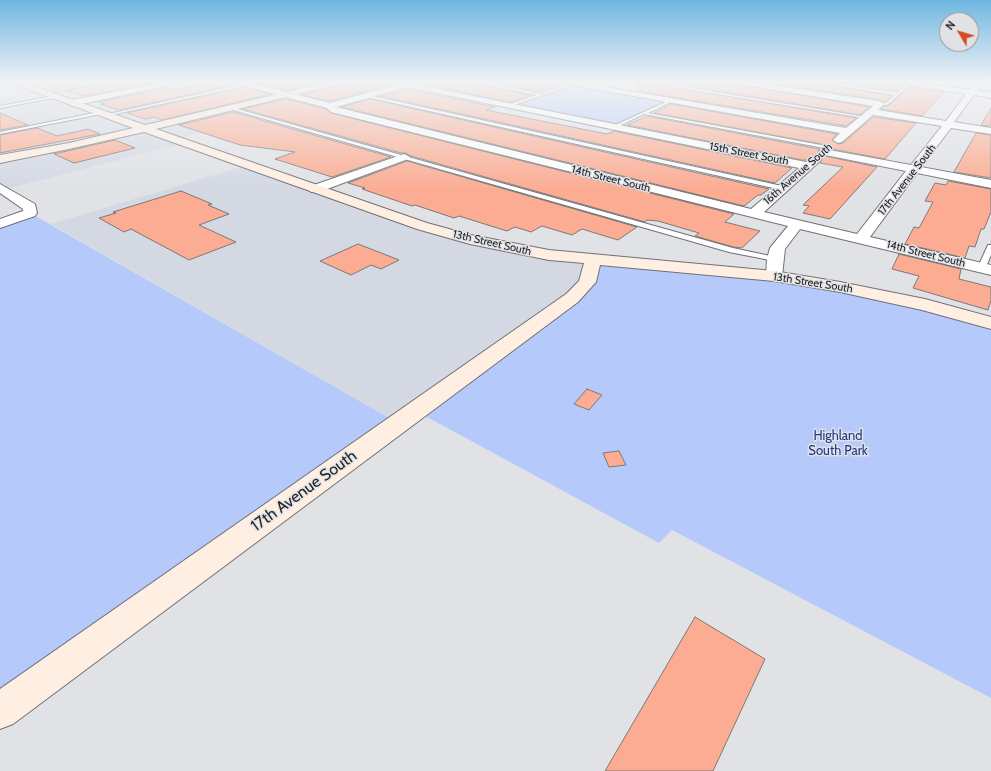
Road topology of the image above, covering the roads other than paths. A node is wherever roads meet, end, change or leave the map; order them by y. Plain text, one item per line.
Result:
1 (81, 118) edge
2 (114, 118) edge
3 (188, 118) edge
4 (267, 118) edge
5 (366, 118) edge
6 (467, 118) edge
7 (568, 118) edge
8 (632, 118) edge
9 (668, 118) edge
10 (771, 118) edge
11 (863, 118) edge
12 (891, 118) edge
13 (954, 118) edge
14 (949, 125) junction
15 (613, 127) junction
16 (144, 128) junction
17 (848, 131) junction
18 (991, 131) edge
19 (0, 133) edge
20 (826, 150) junction
21 (404, 157) junction
22 (0, 159) edge
23 (807, 166) junction
24 (915, 170) junction
25 (991, 184) edge
26 (0, 188) edge
27 (782, 188) junction
28 (315, 189) junction
29 (754, 214) junction
30 (0, 224) edge
31 (798, 224) junction
32 (862, 238) junction
33 (991, 247) edge
34 (775, 259) junction
35 (593, 260) junction
36 (987, 269) edge
37 (774, 276) junction
38 (991, 323) edge
39 (0, 711) edge

1 - 19 lane
2 - 16 street, 13th Street South
3 - 16 street
4 - 21 lane
5 - 29 street, 14th Street South
6 - 27 lane
7 - 15 street, 15th Street South
8 - 15 lane
9 - 20 lane
10 - 17 street
11 - 17 street, 16th Avenue South
12 - 14 street
13 - 14 street, 17th Avenue South
14 - 18 street
14 - 24 street, 17th Avenue South
15 - 23 street, 15th Street South
16 - 22 street
16 - 28 street, 13th Street South
17 - 20 street, 16th Avenue South
20 - 23 street, 16th Avenue South
20 - 24 street
21 - 28 street
21 - 34 lane
23 - 27 street, 16th Avenue South
24 - 25 street
24 - 32 street, 17th Avenue South
26 - 30 street
27 - 29 street, 16th Avenue South
28 - 35 street, 13th Street South
29 - 31 street, 14th Street South
31 - 32 street, 14th Street South
31 - 34 street
32 - 36 street, 14th Street South
33 - 36 lane
34 - 37 street
35 - 37 street, 13th Street South
35 - 39 street, 17th Avenue South
37 - 38 street, 13th Street South

